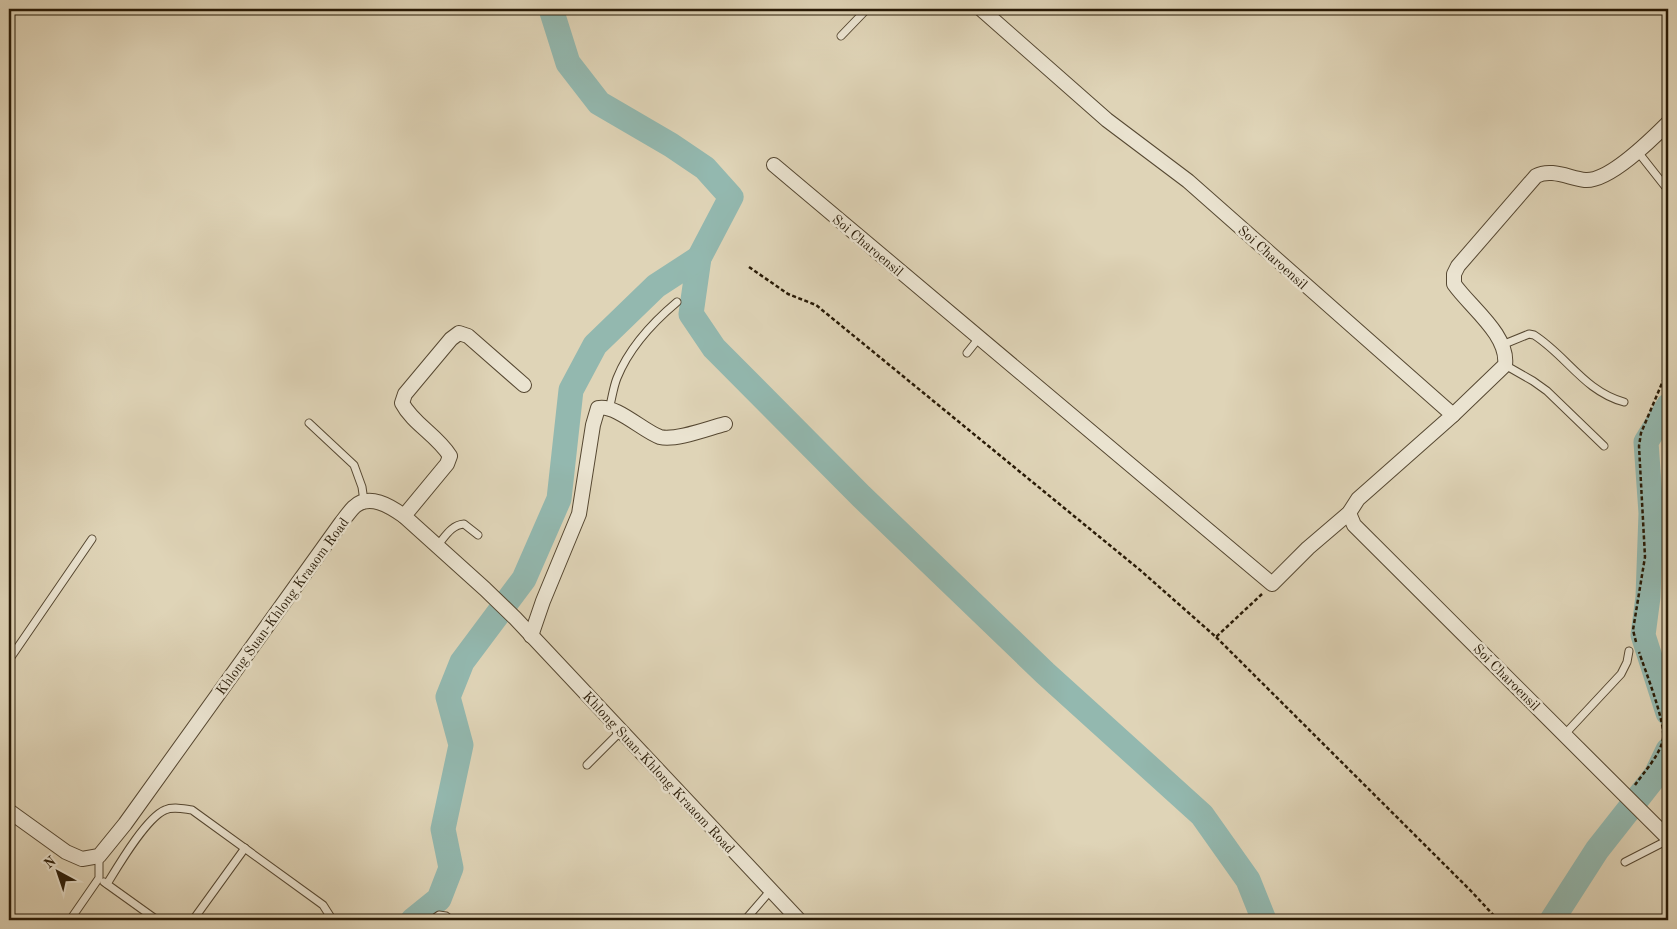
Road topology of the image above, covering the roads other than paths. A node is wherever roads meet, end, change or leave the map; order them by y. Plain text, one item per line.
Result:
1 (867, 9) edge
2 (981, 9) edge
3 (841, 36) dead end
4 (1668, 123) edge
5 (1638, 152) junction
6 (774, 166) dead end
7 (1668, 190) edge
8 (677, 302) dead end
9 (979, 338) junction
10 (1502, 345) junction
11 (967, 353) dead end
12 (1505, 365) junction
13 (524, 385) dead end
14 (1624, 402) dead end
15 (609, 409) junction
16 (1453, 415) junction
17 (309, 423) dead end
18 (725, 424) dead end
19 (1604, 446) dead end
20 (364, 501) junction
21 (1349, 513) junction
22 (404, 516) junction
23 (478, 535) dead end
24 (92, 539) dead end
25 (437, 546) junction
26 (531, 636) junction
27 (1629, 651) dead end
28 (9, 660) edge
29 (621, 731) junction
30 (1565, 734) junction
31 (587, 765) dead end
32 (9, 811) edge
33 (1668, 839) edge
34 (245, 848) junction
35 (99, 856) junction
36 (1626, 862) dead end
37 (99, 878) junction
38 (107, 884) junction
39 (771, 890) junction
40 (70, 920) edge
41 (156, 920) edge
42 (193, 920) edge
43 (331, 920) edge
44 (432, 920) edge
45 (451, 920) edge
46 (745, 920) edge
47 (799, 920) edge

1 - 3 lane
2 - 16 street, Soi Charoensil
4 - 5 street
5 - 7 lane
5 - 10 street
6 - 9 street, Soi Charoensil
8 - 15 lane
9 - 11 lane
9 - 21 street, Soi Charoensil
10 - 12 street
10 - 14 lane
12 - 16 street
12 - 19 lane
13 - 22 street
15 - 18 street
15 - 26 street
16 - 21 street
17 - 20 lane
20 - 22 street, Khlong Suan-Khlong Kraaom Road
20 - 35 street, Khlong Suan-Khlong Kraaom Road
21 - 30 street, Soi Charoensil
22 - 25 street, Khlong Suan-Khlong Kraaom Road
23 - 25 lane
24 - 28 lane
25 - 26 street, Khlong Suan-Khlong Kraaom Road
26 - 29 street, Khlong Suan-Khlong Kraaom Road
27 - 30 lane
29 - 31 lane
29 - 39 street, Khlong Suan-Khlong Kraaom Road
30 - 33 street, Soi Charoensil
32 - 35 street
33 - 36 lane
34 - 38 lane
34 - 42 lane
34 - 43 lane
35 - 37 lane
37 - 38 lane
37 - 40 lane
38 - 41 lane
39 - 46 lane
39 - 47 street, Khlong Suan-Khlong Kraaom Road
44 - 45 lane

